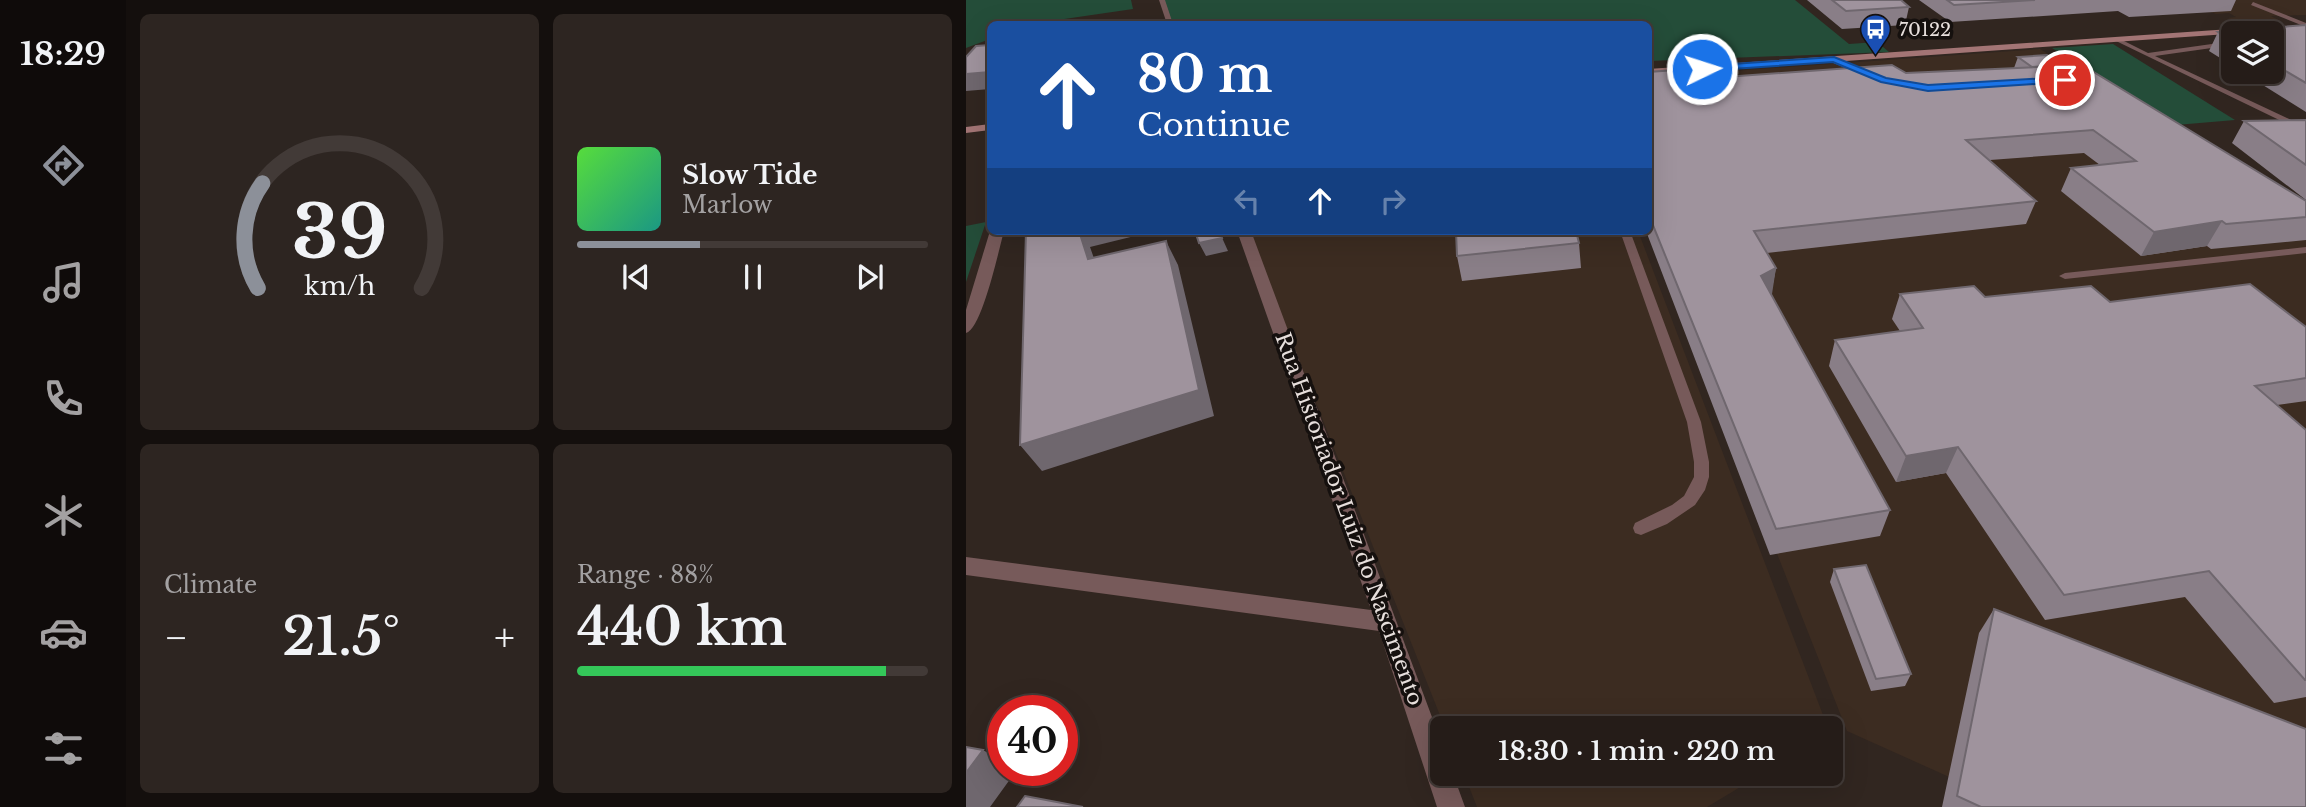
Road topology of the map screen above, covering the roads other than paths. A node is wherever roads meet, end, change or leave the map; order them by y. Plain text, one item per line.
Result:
1 (1162, 0) edge
2 (2253, 4) dead end
3 (1169, 21) edge
4 (2306, 26) edge
5 (2284, 28) edge
6 (2221, 32) edge
7 (2118, 40) junction
8 (2221, 45) edge
9 (2147, 55) junction
10 (1834, 60) junction
11 (1652, 72) edge
12 (1884, 80) edge
13 (987, 127) edge
14 (966, 130) edge
15 (2306, 130) edge
16 (996, 235) edge
17 (1245, 235) edge
18 (1626, 235) edge
19 (2306, 250) edge
20 (2065, 276) dead end
21 (966, 328) edge
22 (1641, 528) dead end
23 (966, 566) edge
24 (1387, 622) junction
25 (1451, 807) edge

1 - 3 lane
2 - 4 lane
4 - 5 street
6 - 7 street
7 - 9 lane
7 - 10 street
8 - 9 lane
9 - 15 lane
10 - 11 street
10 - 12 lane
13 - 14 street
16 - 21 street
17 - 24 street, Rua Historiador Luiz do Nascimento
18 - 22 lane
19 - 20 lane
23 - 24 street
24 - 25 street, Rua Historiador Luiz do Nascimento

